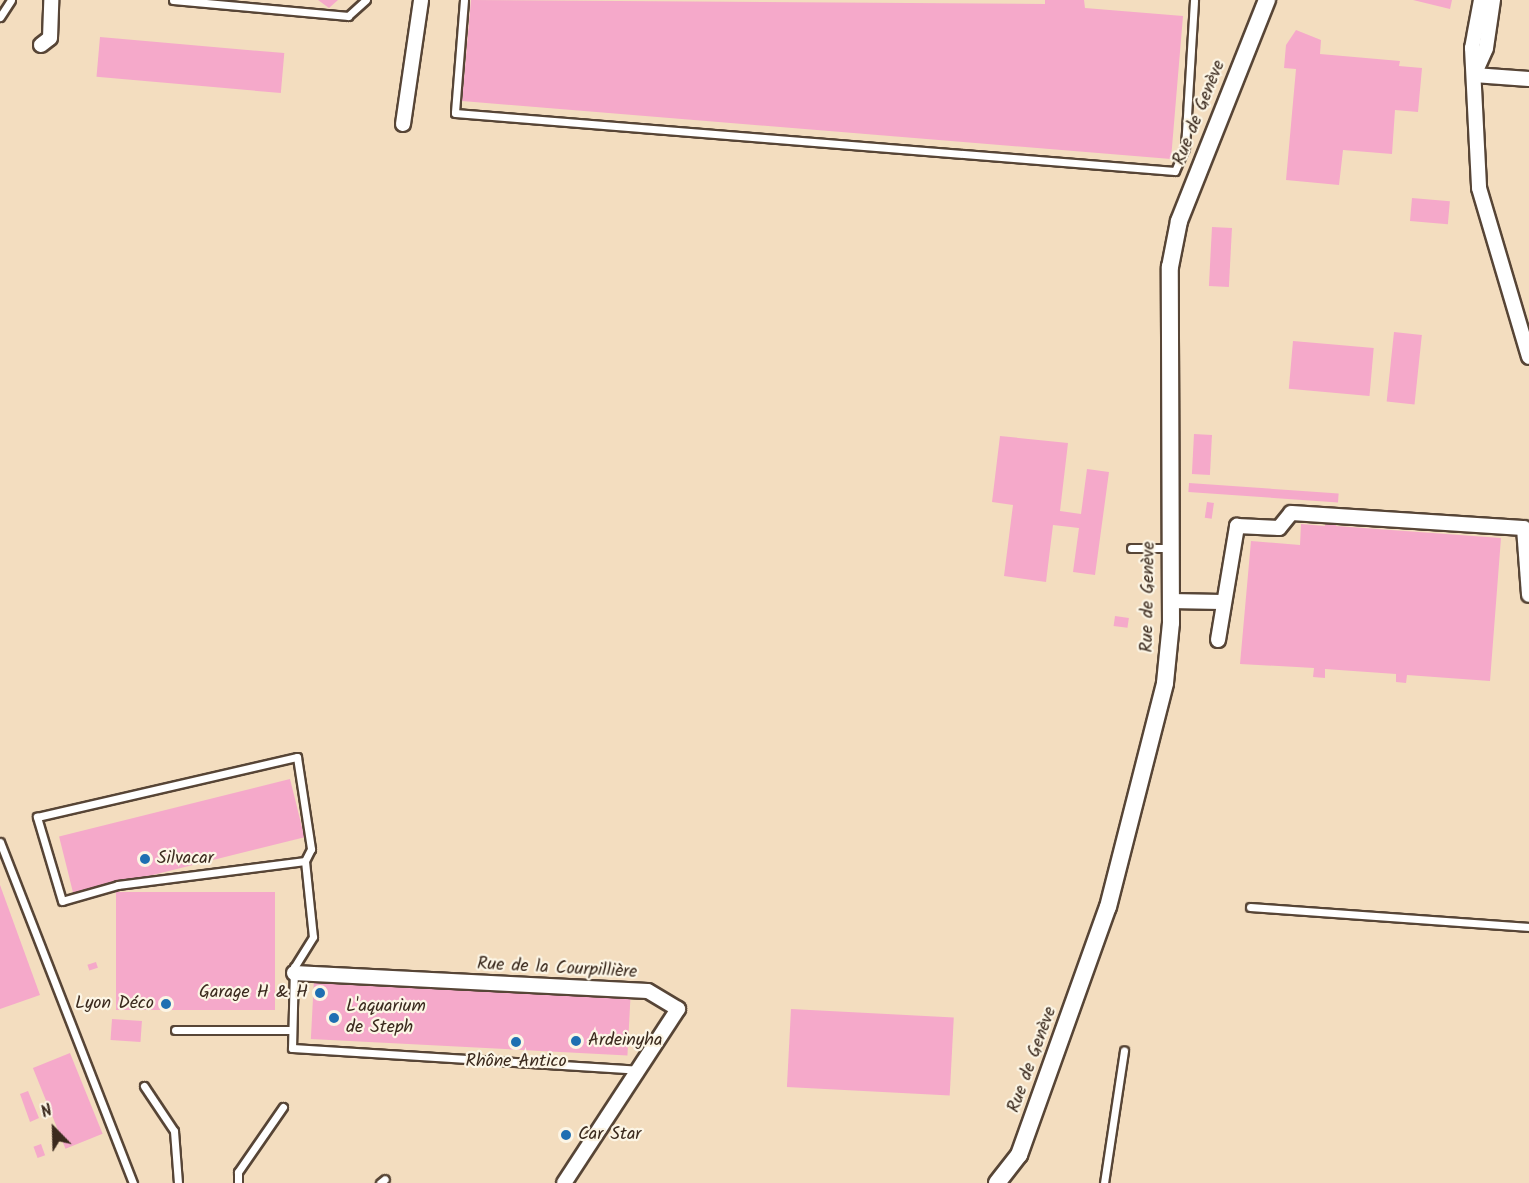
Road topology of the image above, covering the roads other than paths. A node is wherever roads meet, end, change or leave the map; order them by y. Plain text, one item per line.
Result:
1 (10, 0) edge
2 (51, 0) edge
3 (173, 0) edge
4 (366, 0) edge
5 (421, 0) edge
6 (464, 0) edge
7 (1194, 0) edge
8 (1267, 0) edge
9 (1481, 0) edge
10 (1493, 0) edge
11 (0, 17) edge
12 (41, 45) dead end
13 (1474, 75) junction
14 (1529, 79) edge
15 (403, 124) dead end
16 (1529, 357) edge
17 (1131, 548) dead end
18 (1169, 548) junction
19 (1529, 595) edge
20 (1170, 601) junction
21 (1222, 602) junction
22 (1218, 640) dead end
23 (0, 842) edge
24 (305, 861) junction
25 (1250, 907) dead end
26 (1529, 927) edge
27 (294, 973) junction
28 (175, 1030) dead end
29 (292, 1030) junction
30 (1124, 1051) dead end
31 (638, 1070) junction
32 (144, 1086) dead end
33 (283, 1107) dead end
34 (134, 1183) edge
35 (178, 1183) edge
36 (238, 1183) edge
37 (564, 1183) edge
38 (999, 1183) edge
39 (1104, 1183) edge

1 - 11 lane
2 - 12 street
3 - 4 lane
5 - 15 street
6 - 7 lane
8 - 18 street, Rue de Genève
9 - 13 street
10 - 13 street
13 - 14 street
13 - 16 street
17 - 18 lane
18 - 20 street, Rue de Genève
19 - 21 street
20 - 21 street
20 - 38 street, Rue de Genève
21 - 22 street
23 - 34 lane
24 - 24 lane
24 - 27 lane
25 - 26 lane
27 - 29 lane
27 - 31 street, Rue de la Courpillière
28 - 29 lane
29 - 31 lane
30 - 39 lane
31 - 37 street, Rue de la Courpillière
32 - 35 lane
33 - 36 lane

